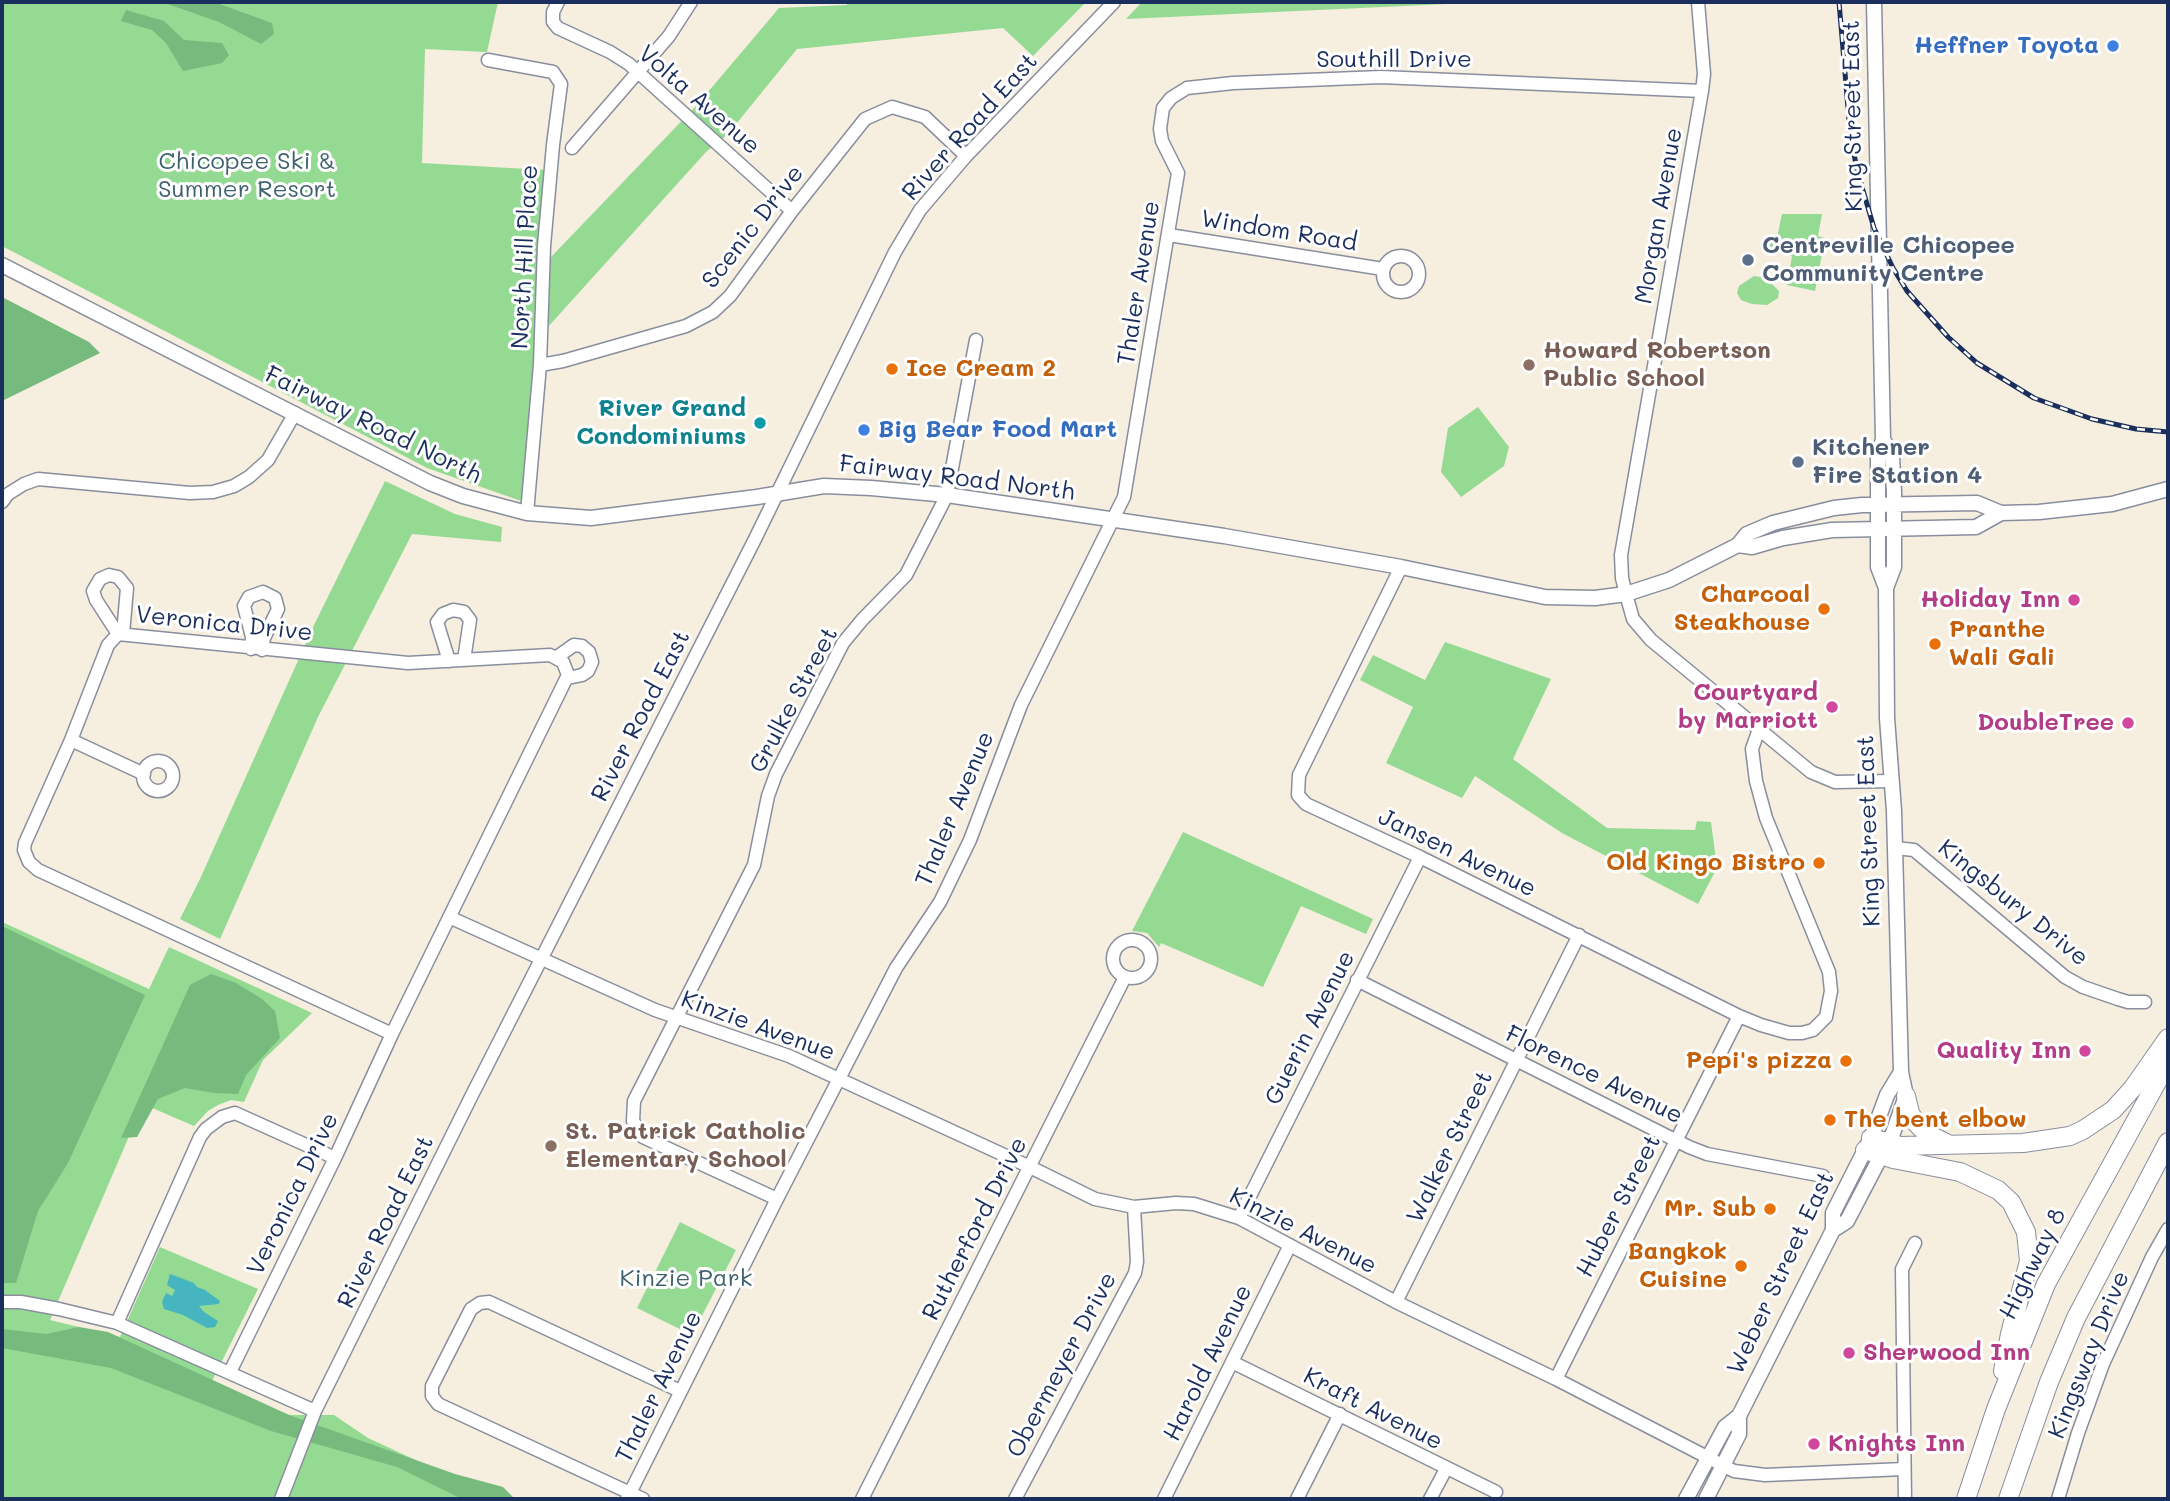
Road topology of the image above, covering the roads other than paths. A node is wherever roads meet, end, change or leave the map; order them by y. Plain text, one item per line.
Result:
1 (558, 2) edge
2 (691, 2) edge
3 (1114, 2) edge
4 (1698, 2) edge
5 (1874, 2) edge
6 (488, 60) dead end
7 (637, 71) junction
8 (1702, 91) junction
9 (572, 148) dead end
10 (966, 156) junction
11 (1178, 173) joint
12 (792, 211) junction
13 (1169, 234) junction
14 (2, 265) edge
15 (1384, 269) dead end
16 (976, 340) dead end
17 (540, 365) junction
18 (295, 413) junction
19 (2168, 489) edge
20 (776, 494) junction
21 (947, 495) junction
22 (2, 502) edge
23 (1887, 505) junction
24 (527, 513) junction
25 (2001, 513) junction
26 (1114, 520) junction
27 (1894, 527) junction
28 (1879, 528) junction
29 (1738, 545) junction
30 (1401, 567) junction
31 (1886, 588) junction
32 (1626, 594) junction
33 (557, 657) junction
34 (464, 660) junction
35 (449, 661) junction
36 (568, 678) junction
37 (1759, 729) junction
38 (71, 740) junction
39 (144, 774) dead end
40 (1891, 780) junction
41 (1895, 848) junction
42 (1420, 857) junction
43 (449, 917) junction
44 (1579, 935) junction
45 (542, 958) junction
46 (1125, 977) dead end
47 (1357, 980) junction
48 (2145, 1002) dead end
49 (1739, 1016) junction
50 (677, 1018) junction
51 (392, 1034) junction
52 (2168, 1038) edge
53 (1516, 1060) junction
54 (2168, 1062) edge
55 (1900, 1072) junction
56 (840, 1079) junction
57 (1906, 1096) junction
58 (1677, 1139) junction
59 (2168, 1142) edge
60 (1949, 1145) junction
61 (1876, 1147) junction
62 (335, 1158) junction
63 (1030, 1167) junction
64 (1823, 1176) dead end
65 (777, 1199) junction
66 (1134, 1207) junction
67 (1238, 1219) junction
68 (2168, 1229) edge
69 (1915, 1243) dead end
70 (1290, 1245) junction
71 (2, 1302) edge
72 (1396, 1302) junction
73 (117, 1323) junction
74 (1232, 1362) junction
75 (230, 1372) junction
76 (1556, 1379) junction
77 (680, 1391) junction
78 (1996, 1409) junction
79 (315, 1411) junction
80 (1340, 1414) junction
81 (1739, 1416) junction
82 (1707, 1458) junction
83 (1723, 1466) junction
84 (1446, 1469) junction
85 (1904, 1469) junction
86 (1496, 1492) dead end
87 (629, 1496) edge
88 (281, 1499) edge
89 (643, 1499) edge
90 (862, 1499) edge
91 (1014, 1499) edge
92 (1164, 1499) edge
93 (1297, 1499) edge
94 (1430, 1499) edge
95 (1686, 1499) edge
96 (1706, 1499) edge
97 (1905, 1499) edge
98 (1966, 1499) edge
99 (2008, 1499) edge
100 (2057, 1499) edge

1 - 7 street, Volta Avenue
2 - 7 street
3 - 10 street, River Road East
4 - 8 street, Morgan Avenue
5 - 23 main road, King Street East
6 - 17 street, North Hill Place
7 - 9 street
7 - 12 street, Volta Avenue
8 - 11 street, Southill Drive
8 - 32 street, Morgan Avenue
10 - 12 street, Scenic Drive
10 - 20 street, River Road East
11 - 13 street, Thaler Avenue
12 - 17 street, Scenic Drive
13 - 15 street, Windom Road
13 - 26 street, Thaler Avenue
14 - 18 main road, Fairway Road North
16 - 21 street, Grulke Street
17 - 24 street, North Hill Place
18 - 22 street
18 - 24 main road, Fairway Road North
19 - 25 main road
20 - 21 main road, Fairway Road North
20 - 24 main road, Fairway Road North
20 - 45 street, River Road East
21 - 26 main road, Fairway Road North
21 - 50 street, Grulke Street
23 - 25 main road, Fairway Road North
23 - 27 main road, King Street East
23 - 28 main road, King Street East
23 - 29 main road, Fairway Road North
25 - 27 main road, Fairway Road North
26 - 30 main road, Fairway Road North
26 - 56 street, Thaler Avenue
27 - 28 main road, Fairway Road North
27 - 31 main road, King Street East
28 - 29 main road, Fairway Road North
28 - 31 main road, King Street East
29 - 32 main road, Fairway Road North
30 - 32 main road, Fairway Road North
30 - 42 street, Jansen Avenue
31 - 40 main road, King Street East
32 - 37 street, Morgan Avenue
33 - 34 street, Veronica Drive
33 - 36 street
33 - 36 street, Veronica Drive
34 - 35 street, Veronica Drive
34 - 35 street
35 - 38 street, Veronica Drive
36 - 43 street, Veronica Drive
37 - 40 street, Morgan Avenue
37 - 49 street, Jansen Avenue
38 - 39 street
38 - 51 street, Veronica Drive
40 - 41 main road, King Street East
41 - 48 street, Kingsbury Drive
41 - 55 main road, King Street East
42 - 44 street, Jansen Avenue
42 - 47 street, Guerin Avenue
43 - 45 street, Kinzie Avenue
43 - 51 street, Veronica Drive
44 - 49 street, Jansen Avenue
44 - 53 street, Walker Street
45 - 50 street, Kinzie Avenue
45 - 79 street, River Road East
46 - 63 street, Rutherford Drive
47 - 53 street, Florence Avenue
47 - 67 street, Guerin Avenue
49 - 58 street, Huber Street
50 - 56 street, Kinzie Avenue
50 - 65 street, Grulke Street
51 - 62 street, Veronica Drive
52 - 60 highway
53 - 58 street, Florence Avenue
53 - 72 street, Walker Street
54 - 78 highway, Highway 8
55 - 57 main road, King Street East
55 - 61 main road, King Street East
56 - 63 street, Kinzie Avenue
56 - 65 street, Thaler Avenue
57 - 60 highway
57 - 61 main road
58 - 64 street, Florence Avenue
58 - 76 street, Huber Street
59 - 99 highway
60 - 61 highway
61 - 78 highway
61 - 81 main road, Weber Street East
62 - 73 street
62 - 75 street, Veronica Drive
63 - 66 street, Kinzie Avenue
63 - 90 street, Rutherford Drive
65 - 77 street, Thaler Avenue
66 - 67 street, Kinzie Avenue
66 - 91 street, Obermeyer Drive
67 - 70 street, Kinzie Avenue
68 - 100 street, Kingsway Drive
69 - 85 street
70 - 72 street, Kinzie Avenue
70 - 74 street, Harold Avenue
71 - 73 street
72 - 76 street, Kinzie Avenue
73 - 75 street
74 - 80 street, Kraft Avenue
74 - 92 street, Harold Avenue
75 - 79 street
76 - 82 street, Kinzie Avenue
77 - 87 street, Thaler Avenue
77 - 87 street
78 - 98 highway, Highway 8
79 - 88 street, River Road East
80 - 84 street, Kraft Avenue
80 - 93 street
81 - 82 main road, Weber Street East
81 - 83 main road, Weber Street East
82 - 83 street, Kinzie Avenue
82 - 95 main road, Weber Street East
83 - 85 street, Kinzie Avenue
83 - 96 main road, Weber Street East
84 - 86 street, Kraft Avenue
84 - 94 street
85 - 97 street
87 - 89 street

